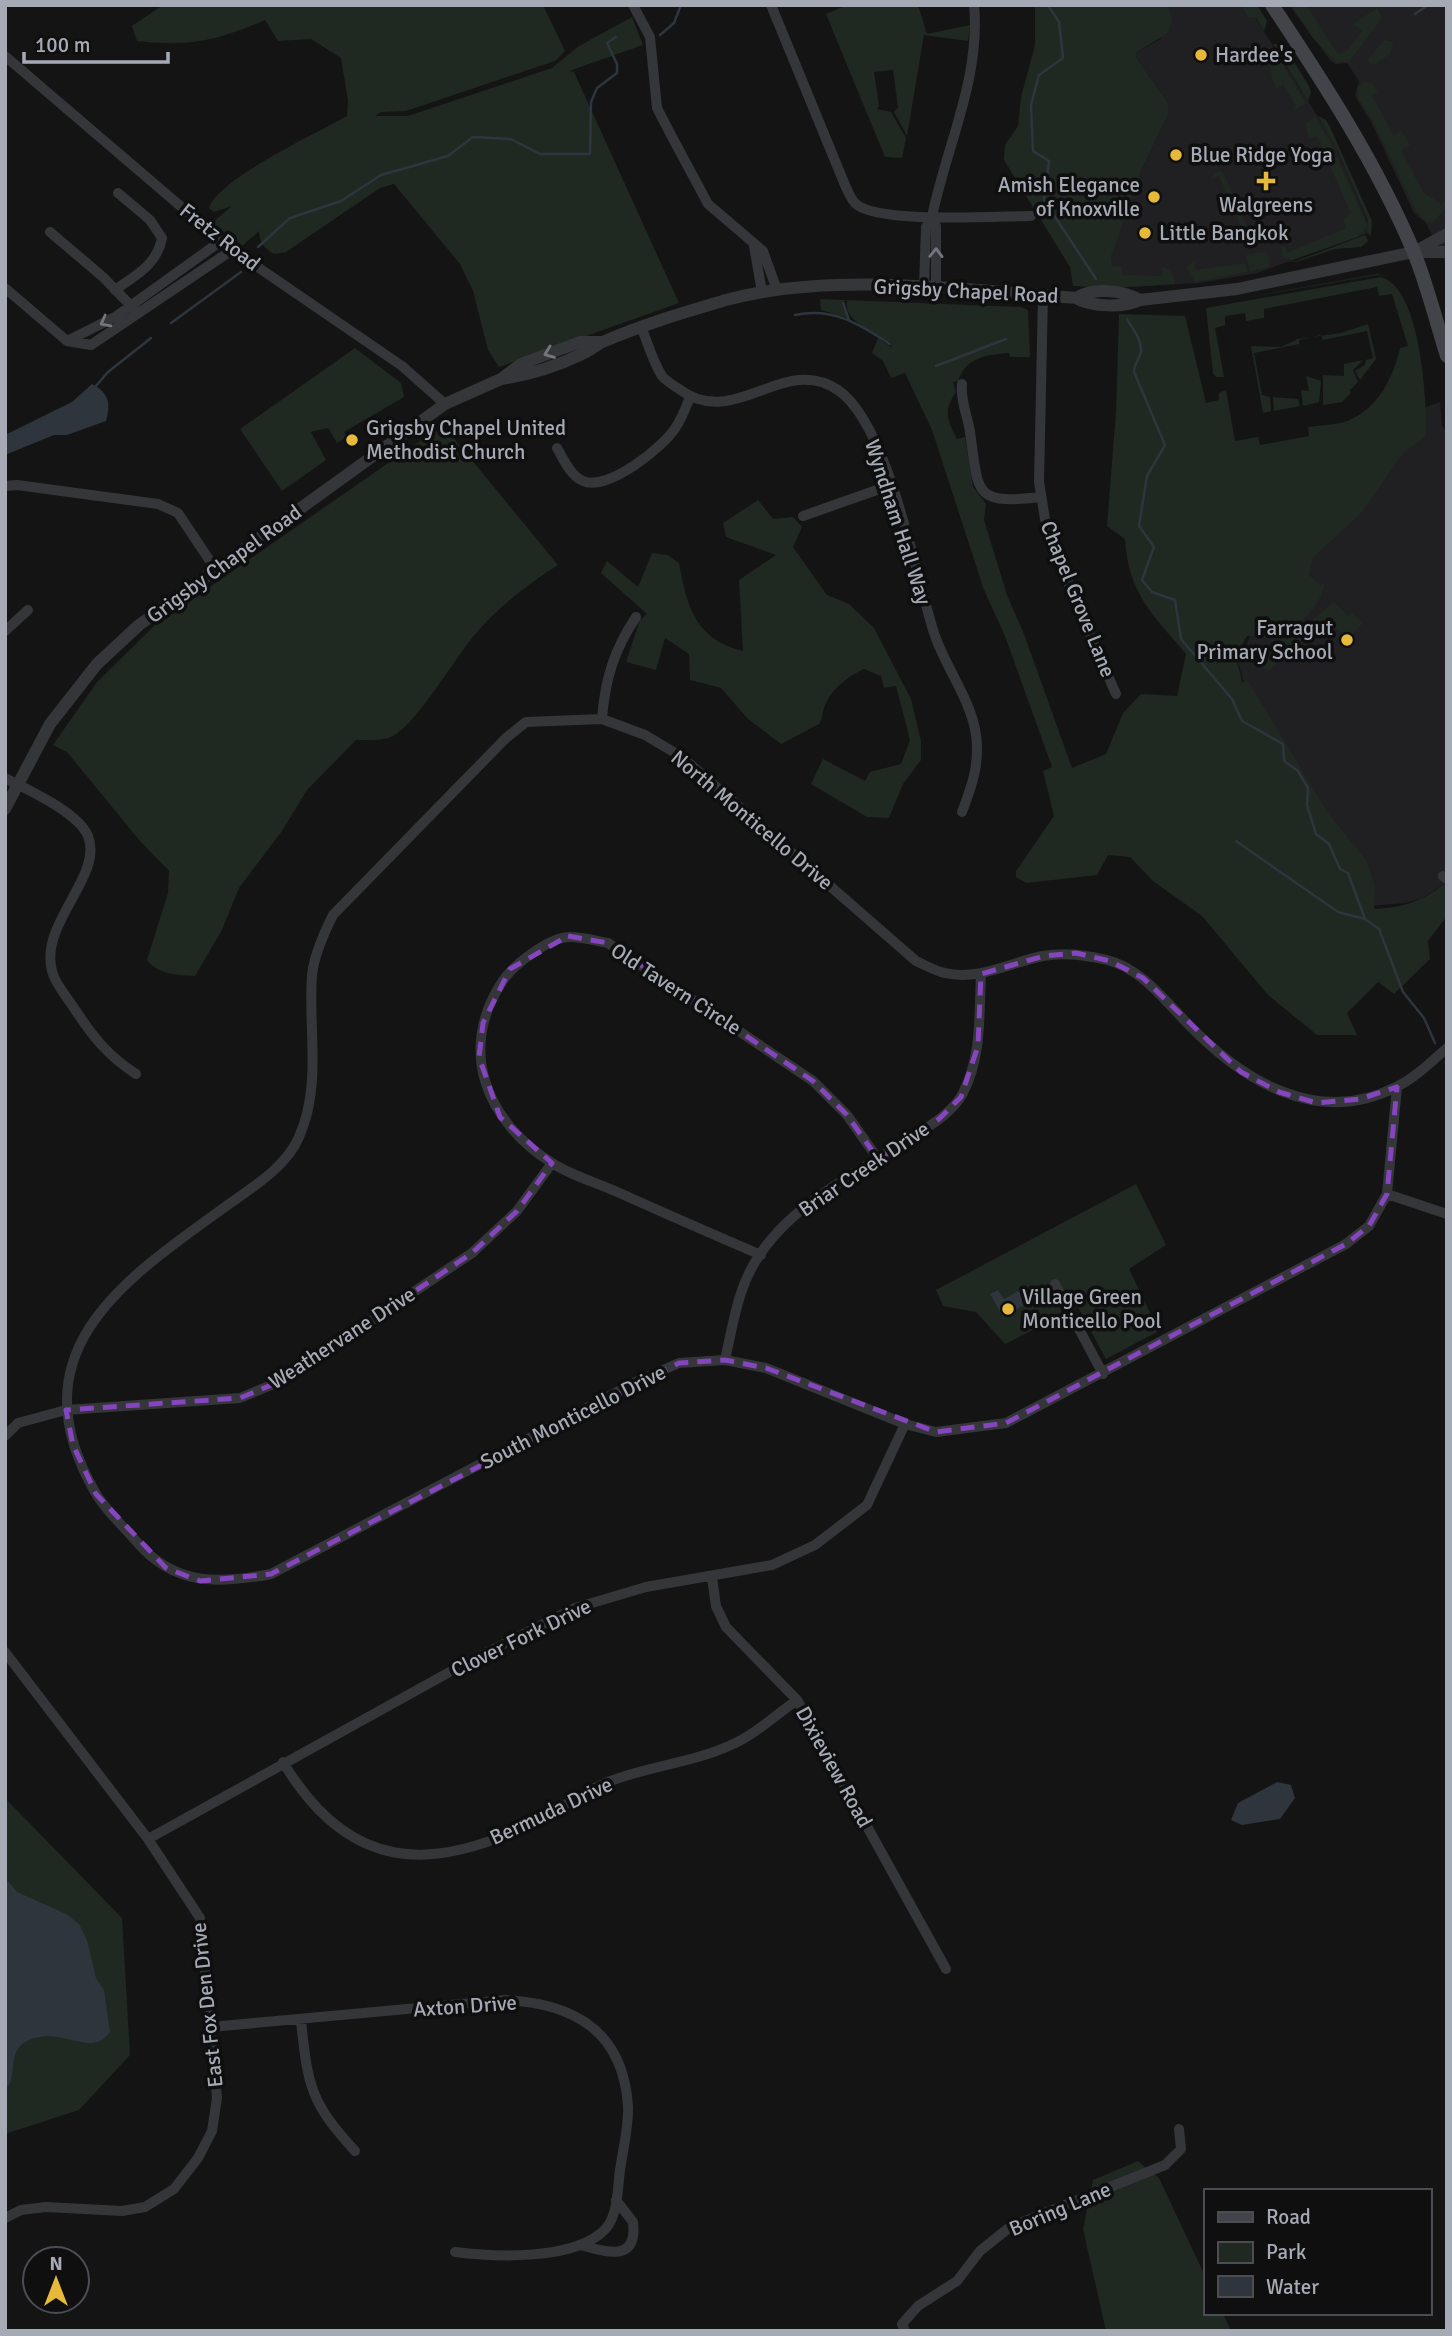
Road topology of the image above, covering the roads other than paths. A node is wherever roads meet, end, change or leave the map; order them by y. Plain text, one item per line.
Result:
1 (633, 5) edge
2 (771, 5) edge
3 (974, 5) edge
4 (1272, 5) edge
5 (5, 56) edge
6 (118, 194) dead end
7 (1031, 216) dead end
8 (932, 217) junction
9 (50, 232) dead end
10 (1447, 234) edge
11 (221, 241) junction
12 (754, 247) junction
13 (232, 250) junction
14 (1414, 252) junction
15 (1447, 252) edge
16 (179, 272) junction
17 (186, 282) junction
18 (5, 288) edge
19 (930, 288) junction
20 (115, 290) junction
21 (777, 290) junction
22 (762, 292) junction
23 (1043, 295) junction
24 (135, 311) junction
25 (641, 327) junction
26 (1447, 356) edge
27 (962, 384) dead end
28 (690, 397) junction
29 (445, 404) junction
30 (557, 448) dead end
31 (891, 485) junction
32 (5, 486) edge
33 (1041, 496) junction
34 (803, 516) dead end
35 (216, 570) junction
36 (28, 610) dead end
37 (636, 617) dead end
38 (5, 631) edge
39 (1116, 694) dead end
40 (602, 719) junction
41 (5, 778) edge
42 (18, 785) junction
43 (5, 809) edge
44 (962, 812) dead end
45 (981, 974) junction
46 (1447, 1048) edge
47 (136, 1074) dead end
48 (1397, 1087) junction
49 (878, 1159) junction
50 (552, 1163) junction
51 (1387, 1194) junction
52 (1447, 1214) edge
53 (761, 1255) junction
54 (1055, 1284) dead end
55 (725, 1360) junction
56 (1103, 1374) junction
57 (66, 1410) junction
58 (905, 1424) junction
59 (5, 1436) edge
60 (712, 1577) junction
61 (5, 1652) edge
62 (797, 1700) junction
63 (283, 1762) junction
64 (148, 1839) junction
65 (946, 1969) dead end
66 (301, 2021) junction
67 (211, 2028) junction
68 (1179, 2129) dead end
69 (355, 2151) dead end
70 (616, 2200) junction
71 (5, 2218) edge
72 (581, 2245) junction
73 (455, 2252) dead end
74 (904, 2328) edge

1 - 12 street
2 - 8 street
3 - 8 street
4 - 14 main road
5 - 11 street, Fretz Road
6 - 20 street
7 - 8 street
8 - 19 street
9 - 20 street
10 - 14 street
11 - 13 street, Fretz Road
11 - 16 street
12 - 21 street
12 - 22 street
13 - 17 street
13 - 29 street, Fretz Road
14 - 15 street
14 - 23 street, Grigsby Chapel Road
14 - 26 main road
16 - 17 street
16 - 24 street
17 - 24 street
18 - 24 street
19 - 21 street, Grigsby Chapel Road
19 - 23 street, Grigsby Chapel Road
20 - 24 street
21 - 22 street, Grigsby Chapel Road
22 - 25 street, Grigsby Chapel Road
23 - 33 street, Chapel Grove Lane
25 - 28 street, Wyndham Hall Way
25 - 29 street, Grigsby Chapel Road
27 - 33 street
28 - 30 street
28 - 31 street, Wyndham Hall Way
29 - 35 street, Grigsby Chapel Road
31 - 34 street
31 - 44 street, Wyndham Hall Way
32 - 35 street
33 - 39 street, Chapel Grove Lane
35 - 42 street, Grigsby Chapel Road
36 - 38 street
37 - 40 street
40 - 45 street, North Monticello Drive
40 - 57 street, North Monticello Drive
41 - 42 street
42 - 43 street, Grigsby Chapel Road
42 - 47 street
45 - 48 street, North Monticello Drive
45 - 49 street, Briar Creek Drive
46 - 48 street, North Monticello Drive
48 - 51 street, South Monticello Drive
49 - 50 street, Old Tavern Circle
49 - 53 street, Briar Creek Drive
50 - 53 street, Old Tavern Circle
50 - 57 street, Weathervane Drive
51 - 52 street
51 - 56 street, South Monticello Drive
53 - 55 street, Briar Creek Drive
54 - 56 street
55 - 57 street, South Monticello Drive
55 - 58 street, South Monticello Drive
56 - 58 street, South Monticello Drive
57 - 59 street, Weathervane Drive
58 - 60 street, Clover Fork Drive
60 - 62 street, Dixieview Road
60 - 63 street, Clover Fork Drive
61 - 64 street, East Fox Den Drive
62 - 63 street, Bermuda Drive
62 - 65 street, Dixieview Road
63 - 64 street, Clover Fork Drive
64 - 67 street, East Fox Den Drive
66 - 67 street, Axton Drive
66 - 69 street
66 - 70 street, Axton Drive
67 - 71 street, East Fox Den Drive
68 - 74 street, Boring Lane
70 - 72 street, Axton Drive
70 - 72 street
72 - 73 street, Axton Drive

